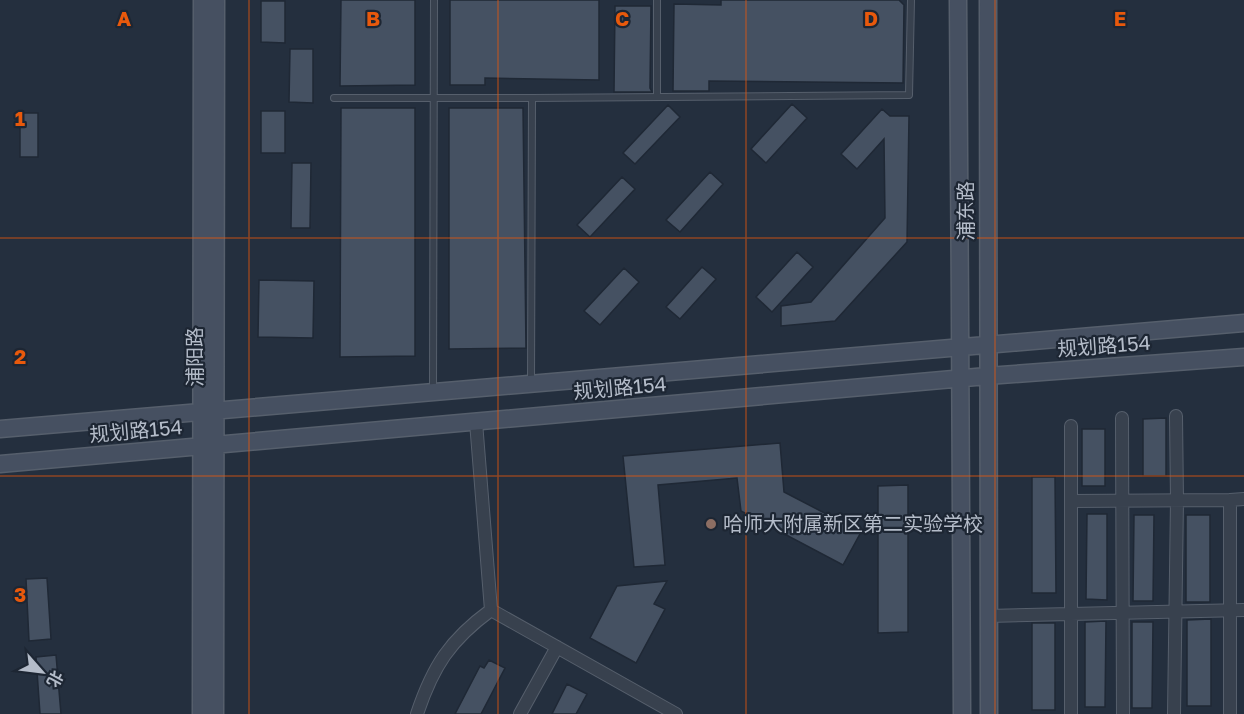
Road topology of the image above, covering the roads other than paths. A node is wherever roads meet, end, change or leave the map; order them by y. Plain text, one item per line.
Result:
1 (202, 0) edge
2 (216, 0) edge
3 (434, 0) edge
4 (657, 0) edge
5 (911, 0) edge
6 (958, 0) edge
7 (988, 0) edge
8 (434, 97) junction
9 (657, 97) junction
10 (334, 98) dead end
11 (532, 98) junction
12 (1244, 323) edge
13 (988, 345) junction
14 (960, 346) junction
15 (1244, 357) edge
16 (987, 376) junction
17 (962, 379) junction
18 (531, 382) junction
19 (433, 391) junction
20 (209, 410) junction
21 (1176, 416) dead end
22 (1122, 418) dead end
23 (476, 422) junction
24 (1071, 426) dead end
25 (0, 429) edge
26 (209, 446) junction
27 (0, 464) edge
28 (1244, 499) edge
29 (1122, 500) junction
30 (1177, 500) junction
31 (1230, 500) junction
32 (1071, 501) junction
33 (491, 610) junction
34 (1230, 610) junction
35 (1244, 610) edge
36 (1122, 612) junction
37 (1175, 612) junction
38 (1071, 614) junction
39 (988, 616) junction
40 (557, 647) junction
41 (201, 714) edge
42 (215, 714) edge
43 (417, 714) edge
44 (520, 714) edge
45 (676, 714) edge
46 (962, 714) edge
47 (989, 714) edge
48 (1071, 714) edge
49 (1123, 714) edge
50 (1174, 714) edge
51 (1230, 714) edge

1 - 20 main road, 浦阳路
2 - 20 main road, 浦阳路
3 - 8 lane
4 - 9 lane
5 - 9 lane
6 - 14 main road, 浦东路
7 - 13 main road, 浦东路
8 - 10 lane
8 - 11 lane
8 - 19 lane
9 - 11 lane
11 - 18 lane
12 - 13 main road, 规划路154
13 - 14 main road, 规划路154
13 - 16 main road, 浦东路
14 - 17 main road, 浦东路
14 - 18 main road, 规划路154
15 - 16 main road, 规划路154
16 - 17 main road, 规划路154
16 - 39 main road, 浦东路
17 - 23 main road, 规划路154
17 - 46 main road, 浦东路
18 - 19 main road, 规划路154
19 - 20 main road, 规划路154
20 - 25 main road, 规划路154
20 - 26 main road, 浦阳路
21 - 30 street
22 - 29 street
23 - 26 main road, 规划路154
23 - 33 street
24 - 32 street
26 - 27 main road, 规划路154
26 - 41 main road, 浦阳路
26 - 42 main road, 浦阳路
28 - 31 street
29 - 30 street
29 - 32 street
29 - 36 street
30 - 31 street
30 - 37 street
31 - 34 street
32 - 38 street
33 - 40 street
33 - 43 street
34 - 35 street
34 - 37 street
34 - 51 street
36 - 37 street
36 - 38 street
36 - 49 street
37 - 50 street
38 - 39 street
38 - 48 street
39 - 47 main road, 浦东路
40 - 44 street
40 - 45 street

